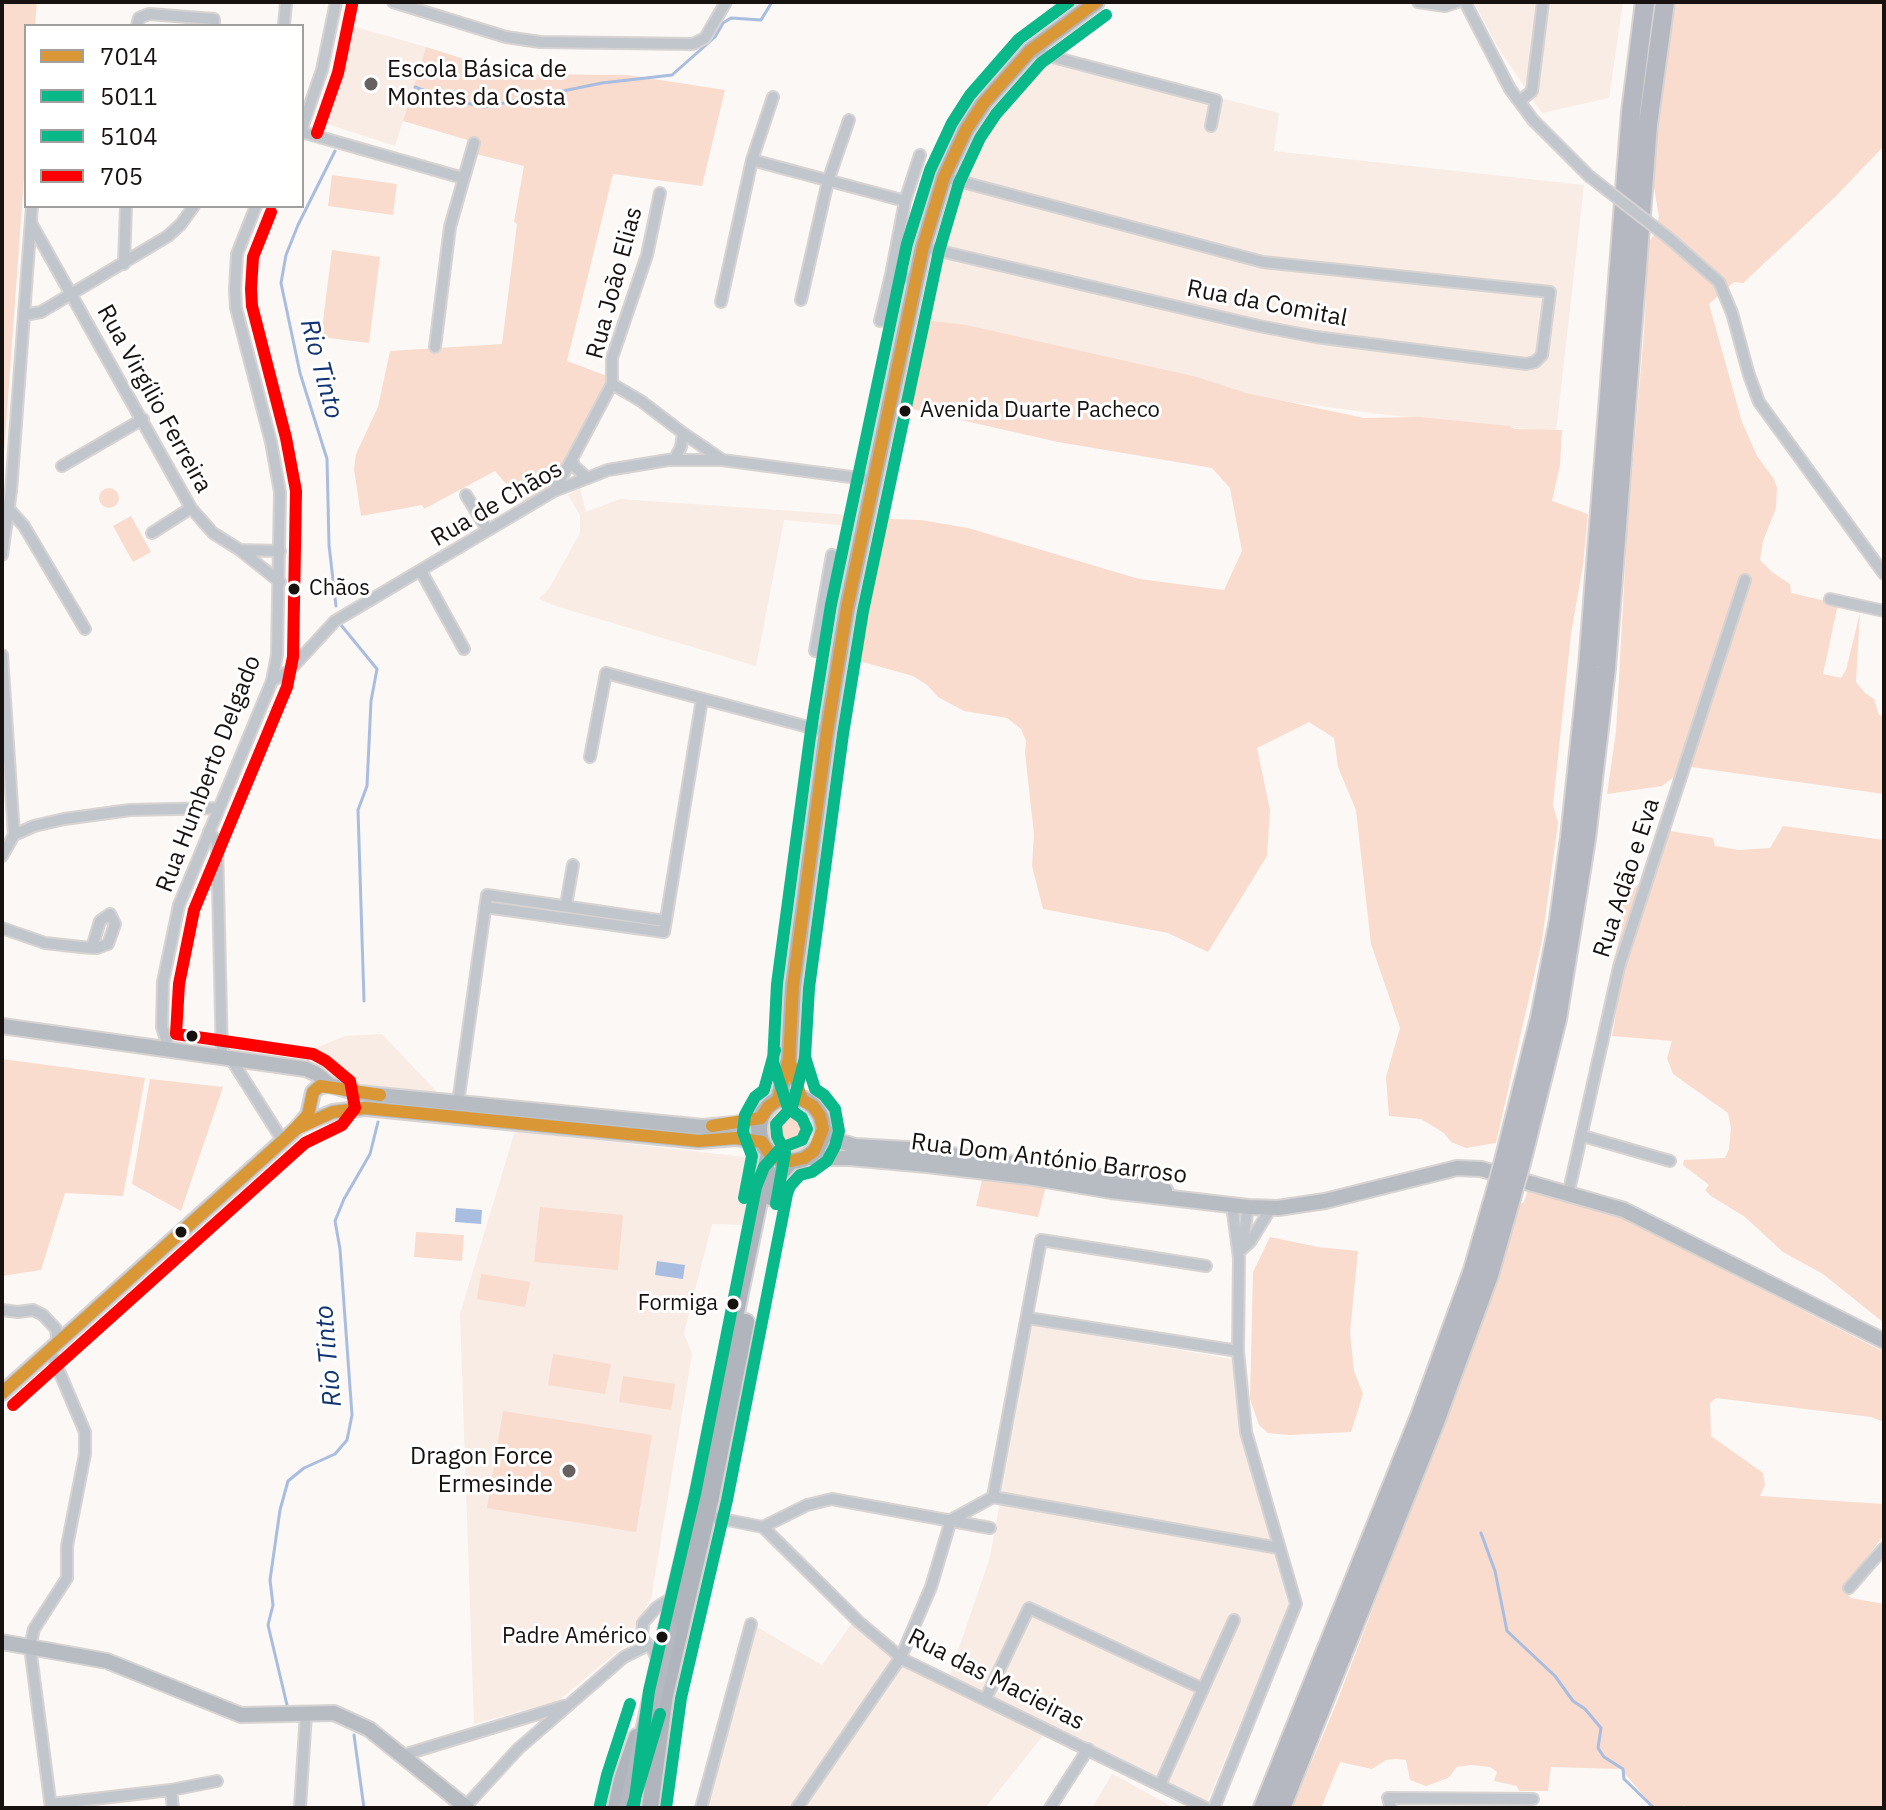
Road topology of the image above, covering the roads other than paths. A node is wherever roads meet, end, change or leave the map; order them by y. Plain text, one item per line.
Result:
1 (286, 2) edge
2 (336, 2) edge
3 (393, 2) edge
4 (726, 2) edge
5 (1096, 2) edge
6 (1418, 2) edge
7 (1457, 2) edge
8 (1465, 2) edge
9 (1543, 2) edge
10 (1645, 2) edge
11 (1665, 2) edge
12 (138, 24) edge
13 (214, 24) edge
14 (284, 24) edge
15 (1030, 51) junction
16 (773, 97) dead end
17 (1520, 101) junction
18 (849, 120) dead end
19 (304, 124) edge
20 (1211, 126) dead end
21 (304, 131) edge
22 (474, 143) dead end
23 (920, 155) dead end
24 (752, 160) junction
25 (944, 177) junction
26 (463, 178) junction
27 (828, 181) junction
28 (660, 193) dead end
29 (905, 201) junction
30 (32, 208) edge
31 (126, 208) edge
32 (193, 208) edge
33 (255, 208) edge
34 (31, 223) junction
35 (923, 247) junction
36 (49, 254) junction
37 (28, 257) junction
38 (124, 264) junction
39 (891, 275) junction
40 (916, 280) junction
41 (71, 293) junction
42 (801, 300) dead end
43 (721, 302) dead end
44 (24, 315) junction
45 (880, 321) dead end
46 (435, 347) dead end
47 (612, 384) junction
48 (143, 419) junction
49 (683, 433) junction
50 (572, 459) junction
51 (674, 460) junction
52 (722, 460) junction
53 (62, 466) dead end
54 (586, 477) junction
55 (874, 480) junction
56 (6, 488) edge
57 (554, 491) junction
58 (466, 495) dead end
59 (8, 508) junction
60 (191, 508) junction
61 (487, 529) junction
62 (152, 533) dead end
63 (240, 550) junction
64 (280, 551) junction
65 (2, 555) edge
66 (832, 555) dead end
67 (421, 571) junction
68 (1884, 574) edge
69 (1745, 580) dead end
70 (280, 582) junction
71 (1830, 599) dead end
72 (823, 604) junction
73 (847, 608) junction
74 (1884, 611) edge
75 (85, 629) dead end
76 (464, 649) dead end
77 (815, 651) dead end
78 (2, 655) edge
79 (272, 681) junction
80 (702, 699) junction
81 (827, 732) junction
82 (590, 757) dead end
83 (218, 808) junction
84 (209, 831) junction
85 (14, 835) junction
86 (2, 856) edge
87 (573, 865) dead end
88 (566, 905) junction
89 (485, 907) junction
90 (665, 921) junction
91 (2, 928) edge
92 (92, 948) dead end
93 (2, 1026) edge
94 (162, 1027) junction
95 (151, 1047) junction
96 (169, 1049) junction
97 (227, 1058) junction
98 (789, 1059) junction
99 (277, 1066) junction
100 (332, 1086) junction
101 (311, 1099) junction
102 (778, 1100) junction
103 (802, 1100) junction
104 (458, 1103) junction
105 (331, 1113) junction
106 (425, 1115) junction
107 (761, 1118) junction
108 (487, 1120) junction
109 (296, 1129) junction
110 (823, 1129) junction
111 (1583, 1136) junction
112 (283, 1141) junction
113 (765, 1148) junction
114 (798, 1160) junction
115 (1513, 1160) junction
116 (1670, 1161) dead end
117 (1568, 1195) junction
118 (1503, 1196) junction
119 (1196, 1200) junction
120 (1240, 1206) junction
121 (1271, 1208) junction
122 (1240, 1254) junction
123 (1206, 1266) dead end
124 (2, 1310) edge
125 (1028, 1318) junction
126 (1884, 1341) edge
127 (54, 1346) junction
128 (1238, 1351) junction
129 (2, 1393) edge
130 (993, 1497) junction
131 (707, 1516) junction
132 (951, 1520) junction
133 (763, 1527) junction
134 (990, 1528) dead end
135 (1279, 1548) junction
136 (1884, 1548) edge
137 (1849, 1588) dead end
138 (676, 1594) junction
139 (1234, 1620) dead end
140 (643, 1623) junction
141 (751, 1624) dead end
142 (668, 1628) junction
143 (2, 1642) edge
144 (646, 1646) junction
145 (30, 1647) junction
146 (624, 1657) junction
147 (901, 1657) junction
148 (658, 1662) junction
149 (1203, 1689) junction
150 (665, 1695) junction
151 (985, 1700) junction
152 (569, 1704) junction
153 (306, 1713) junction
154 (1088, 1749) junction
155 (400, 1756) junction
156 (217, 1781) dead end
157 (1160, 1785) junction
158 (171, 1790) junction
159 (637, 1795) edge
160 (1533, 1799) dead end
161 (51, 1806) edge
162 (466, 1807) edge
163 (173, 1808) edge
164 (300, 1808) edge
165 (616, 1808) edge
166 (628, 1808) edge
167 (650, 1808) edge
168 (701, 1808) edge
169 (797, 1808) edge
170 (1050, 1808) edge
171 (1206, 1808) edge
172 (1214, 1808) edge
173 (1263, 1808) edge
174 (1281, 1808) edge
175 (1391, 1808) edge

1 - 14 street
2 - 19 street
3 - 4 street
5 - 15 main road
6 - 7 street
8 - 17 street
9 - 17 street
10 - 115 highway
11 - 115 highway
12 - 13 street
15 - 20 street
15 - 25 main road
16 - 24 street
17 - 68 street, bridge
18 - 27 street
21 - 26 street
22 - 26 street
23 - 29 street
24 - 27 street
24 - 43 street
25 - 35 main road
25 - 35 street, Rua da Comital
26 - 46 street
27 - 29 street
27 - 42 street
28 - 47 street, Rua João Elias
29 - 39 street
30 - 34 street
31 - 38 street
32 - 38 street
33 - 64 street, Rua Humberto Delgado
34 - 36 street, Rua Virgílio Ferreira
34 - 37 street
35 - 40 main road
36 - 37 street
36 - 41 street, Rua Virgílio Ferreira
37 - 44 street
38 - 41 street
39 - 40 street
39 - 45 street
40 - 55 main road
41 - 44 street
41 - 48 street, Rua Virgílio Ferreira
44 - 56 street
47 - 49 street
47 - 50 street
48 - 53 street
48 - 60 street, Rua Virgílio Ferreira
49 - 51 street
49 - 52 street
50 - 54 street
50 - 57 street
51 - 52 street, Rua de Chãos
51 - 54 street, Rua de Chãos
52 - 55 street, Rua de Chãos
54 - 57 street, Rua de Chãos
55 - 73 main road
56 - 59 street
57 - 61 street, Rua de Chãos
58 - 61 street
59 - 65 street
59 - 75 street
60 - 62 street
60 - 63 street, Rua Virgílio Ferreira
61 - 67 street, Rua de Chãos
63 - 64 street
63 - 70 street, Rua Virgílio Ferreira
64 - 70 street, Rua Humberto Delgado
66 - 72 street
67 - 76 street
67 - 79 street, Rua de Chãos
69 - 111 street, Rua Adão e Eva
70 - 79 street, Rua Humberto Delgado
71 - 74 street
72 - 73 street
72 - 77 street
73 - 81 main road
78 - 85 street
79 - 83 street, Rua Humberto Delgado
80 - 81 street
80 - 82 street
80 - 90 street
81 - 98 main road
83 - 84 street, Rua Humberto Delgado
83 - 85 street
84 - 94 street, Rua Humberto Delgado
84 - 97 street
85 - 86 street
87 - 88 street
88 - 89 street
88 - 90 street
89 - 90 street
89 - 104 street
91 - 92 street
93 - 95 main road
94 - 95 street, Rua Humberto Delgado
94 - 96 street, Rua Humberto Delgado
95 - 96 main road
96 - 97 main road
97 - 99 main road
97 - 112 street
98 - 102 main road
98 - 103 main road
99 - 100 main road
99 - 101 main road
100 - 101 main road
100 - 104 main road
100 - 105 main road
101 - 105 main road
101 - 109 main road
102 - 103 main road
102 - 107 main road
103 - 110 main road
104 - 106 street
104 - 107 main road
104 - 108 street
105 - 106 main road
105 - 109 main road
106 - 108 main road
107 - 113 main road
108 - 113 main road
109 - 112 main road
110 - 114 main road
110 - 119 main road, Rua Dom António Barroso
111 - 116 street
111 - 117 street, Rua Adão e Eva
112 - 127 main road
113 - 114 main road
113 - 138 main road
114 - 119 main road, Rua Dom António Barroso
114 - 131 main road
115 - 118 highway, bridge
117 - 121 main road
117 - 126 main road
118 - 173 highway
118 - 174 highway
119 - 120 main road
120 - 121 main road
120 - 122 street
121 - 122 street
122 - 128 street
123 - 125 street
124 - 127 street
125 - 128 street
125 - 130 street
127 - 129 main road
127 - 145 street
128 - 135 street
130 - 132 street
130 - 135 street
131 - 133 street
131 - 150 main road
132 - 133 street
132 - 134 street
132 - 147 street
133 - 147 street, Rua das Macieiras
135 - 172 street
136 - 137 street
138 - 140 street
138 - 142 main road
139 - 149 street
140 - 144 street
140 - 146 street
141 - 168 street
142 - 148 main road
142 - 159 highway
143 - 145 main road
144 - 146 street
144 - 148 street
145 - 153 main road
145 - 161 street
146 - 152 street
147 - 151 street, Rua das Macieiras
147 - 169 street
148 - 165 main road
149 - 151 street
149 - 157 street
150 - 159 highway
150 - 167 main road
151 - 154 street, Rua das Macieiras
152 - 155 street
152 - 162 street
153 - 155 main road
153 - 164 street
154 - 157 street, Rua das Macieiras
154 - 170 street
155 - 162 main road
156 - 158 street
157 - 171 street, Rua das Macieiras
158 - 161 street
158 - 163 street
159 - 166 highway
160 - 175 street

